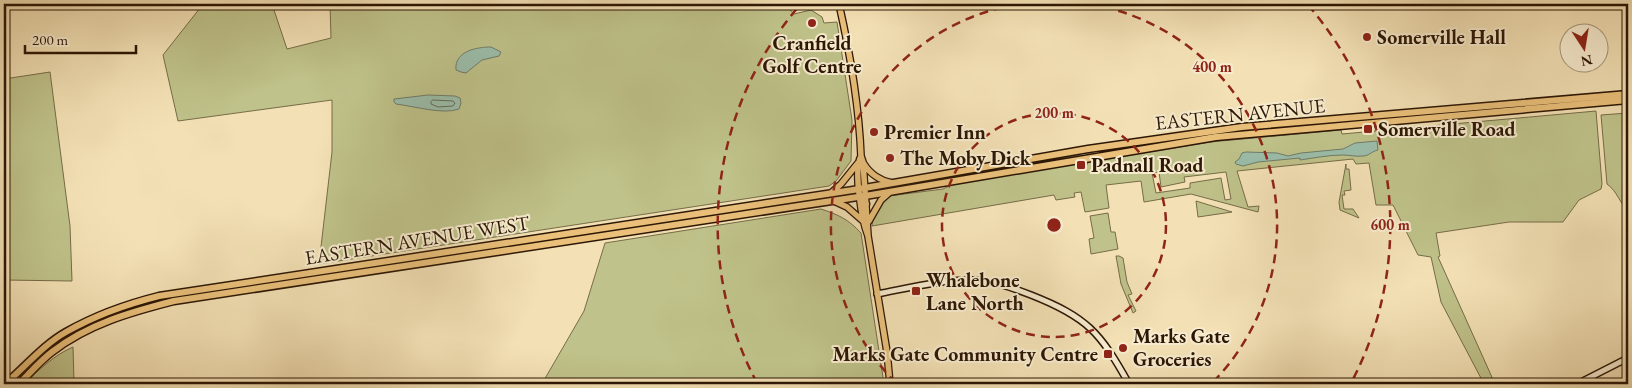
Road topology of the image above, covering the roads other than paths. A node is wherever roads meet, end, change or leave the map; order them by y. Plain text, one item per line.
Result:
1 (839, 4) edge
2 (1628, 94) edge
3 (1628, 100) edge
4 (861, 160) junction
5 (995, 174) junction
6 (896, 183) junction
7 (894, 191) junction
8 (862, 192) junction
9 (829, 193) junction
10 (824, 201) junction
11 (772, 202) junction
12 (866, 225) junction
13 (877, 294) junction
14 (1628, 358) edge
15 (5, 384) edge
16 (19, 384) edge
17 (890, 384) edge
18 (1129, 384) edge
19 (1577, 384) edge

1 - 4 main road
2 - 6 highway, EASTERN AVENUE
3 - 5 highway, EASTERN AVENUE
4 - 6 main road
4 - 8 main road
4 - 9 main road
5 - 7 highway, EASTERN AVENUE
5 - 8 highway
6 - 8 highway, EASTERN AVENUE
7 - 8 highway, EASTERN AVENUE
7 - 12 main road
8 - 9 highway, EASTERN AVENUE WEST
8 - 10 highway, EASTERN AVENUE WEST
8 - 11 highway
8 - 12 main road
9 - 11 highway, EASTERN AVENUE WEST
10 - 12 main road
10 - 16 highway, EASTERN AVENUE WEST
11 - 15 highway, EASTERN AVENUE WEST
12 - 13 main road
13 - 17 main road
13 - 18 street
14 - 19 street

